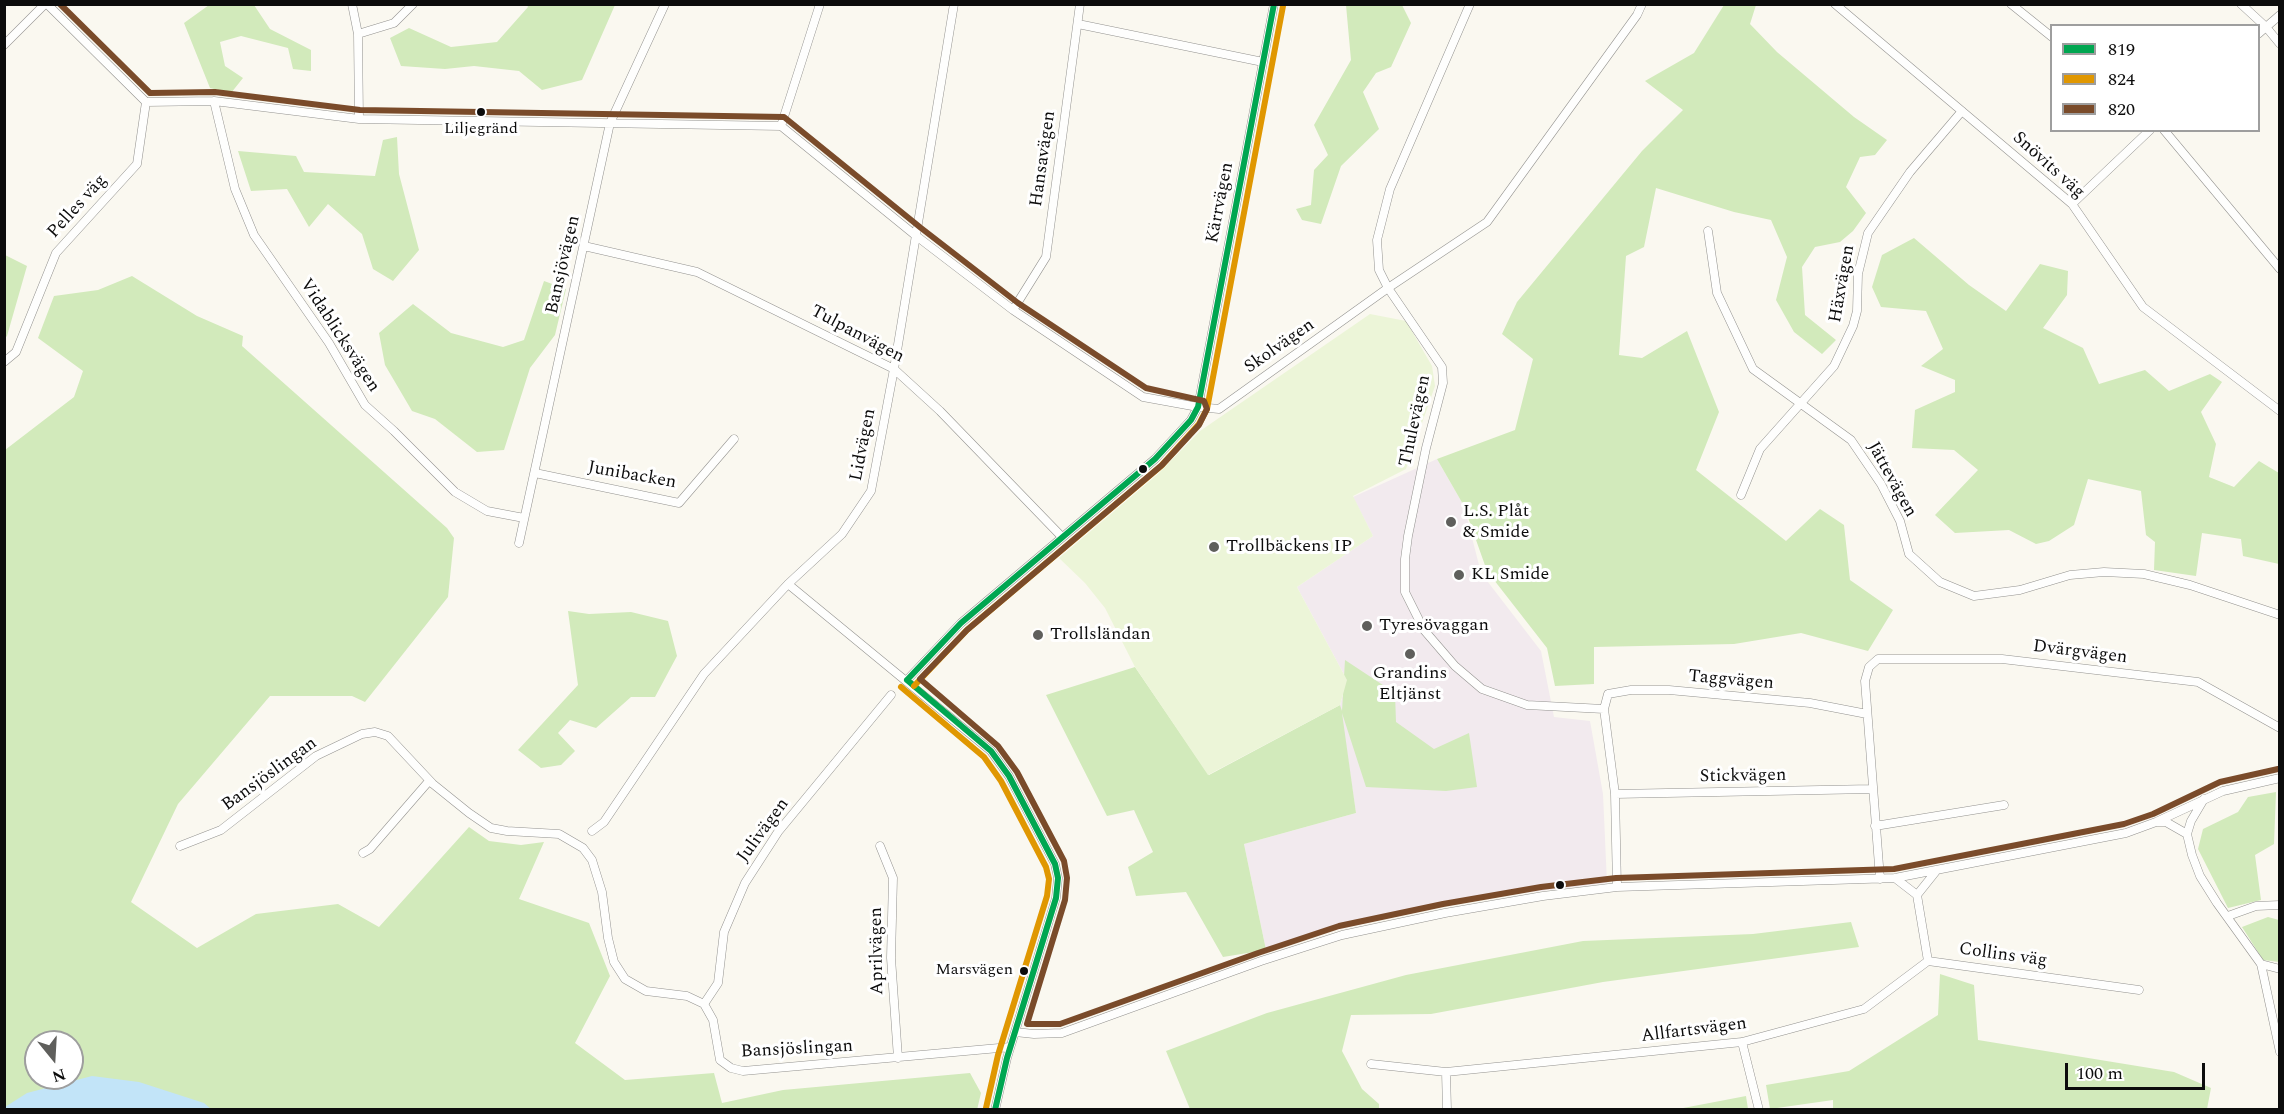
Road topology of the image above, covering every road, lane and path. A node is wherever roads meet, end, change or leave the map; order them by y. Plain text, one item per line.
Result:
1 (46, 4) edge
2 (352, 4) edge
3 (413, 4) edge
4 (665, 4) edge
5 (820, 4) edge
6 (954, 4) edge
7 (1080, 4) edge
8 (1274, 4) edge
9 (1470, 4) edge
10 (1642, 4) edge
11 (1835, 4) edge
12 (2011, 4) edge
13 (2241, 4) edge
14 (2280, 15) edge
15 (1078, 24) junction
16 (2266, 27) junction
17 (2260, 33) edge
18 (358, 34) junction
19 (2050, 35) edge
20 (2280, 44) edge
21 (4, 45) edge
22 (1263, 62) junction
23 (214, 101) junction
24 (146, 102) junction
25 (1962, 111) junction
26 (359, 119) junction
27 (610, 123) junction
28 (782, 126) junction
29 (2148, 132) edge
30 (2166, 132) edge
31 (2072, 204) junction
32 (1708, 231) dead end
33 (915, 235) junction
34 (584, 246) junction
35 (2280, 269) edge
36 (1389, 288) junction
37 (1013, 310) junction
38 (4, 362) edge
39 (894, 369) junction
40 (1800, 403) junction
41 (1198, 407) junction
42 (2280, 411) edge
43 (734, 439) dead end
44 (535, 473) junction
45 (1741, 495) dead end
46 (524, 518) junction
47 (1062, 537) junction
48 (519, 543) dead end
49 (788, 584) junction
50 (2280, 615) edge
51 (907, 680) junction
52 (891, 695) dead end
53 (1604, 710) junction
54 (1867, 714) junction
55 (2280, 728) edge
56 (2280, 778) edge
57 (429, 781) junction
58 (1872, 789) junction
59 (1615, 794) junction
60 (2205, 798) junction
61 (2004, 805) dead end
62 (2156, 822) junction
63 (1875, 826) junction
64 (592, 831) dead end
65 (2187, 834) junction
66 (180, 846) dead end
67 (880, 846) dead end
68 (363, 853) dead end
69 (1937, 870) junction
70 (1895, 878) junction
71 (1880, 879) junction
72 (1617, 887) junction
73 (1917, 895) junction
74 (2280, 904) edge
75 (2228, 916) junction
76 (1928, 961) junction
77 (2261, 964) junction
78 (2280, 969) edge
79 (2139, 990) dead end
80 (704, 1004) junction
81 (1015, 1032) junction
82 (1742, 1042) junction
83 (1010, 1047) junction
84 (2280, 1052) edge
85 (898, 1058) junction
86 (1371, 1064) dead end
87 (1446, 1072) junction
88 (994, 1110) edge
89 (1448, 1110) edge
90 (1759, 1110) edge

1 - 21 street
1 - 24 street
2 - 18 street
3 - 18 street
4 - 27 street, Bansjövägen
5 - 28 street
6 - 33 street, Lidvägen
7 - 15 street, Hansavägen
8 - 22 street, Kärrvägen
9 - 36 street, Thulevägen
10 - 36 street, Skolvägen
11 - 25 street, Snövits väg
12 - 19 street
13 - 16 street
14 - 16 street
15 - 22 street
15 - 37 street, Hansavägen
16 - 17 street
16 - 20 street
18 - 26 street
22 - 41 street, Kärrvägen
23 - 24 street
23 - 26 street
23 - 46 street, Vidablicksvägen
24 - 38 street, Pelles väg
25 - 31 street, Snövits väg
25 - 40 street, Häxvägen
26 - 27 street
27 - 28 street
27 - 34 street, Bansjövägen
28 - 33 street, Skolvägen
29 - 31 street
30 - 35 street
31 - 42 street, Snövits väg
32 - 40 street, Jättevägen
33 - 37 street, Skolvägen
33 - 39 street, Lidvägen
34 - 39 street, Tulpanvägen
34 - 44 street, Bansjövägen
36 - 41 street, Skolvägen
36 - 53 street, Thulevägen
37 - 41 street, Skolvägen
39 - 47 street, Tulpanvägen
39 - 49 street, Lidvägen
40 - 45 street, Häxvägen
40 - 50 street, Jättevägen
41 - 47 street
43 - 44 street, Junibacken
44 - 46 street, Bansjövägen
46 - 48 street, Bansjövägen
47 - 51 street
49 - 51 street
49 - 64 street, Lidvägen
51 - 81 street
52 - 80 street, Julivägen
53 - 54 street, Taggvägen
53 - 59 street
54 - 55 street, Dvärgvägen
54 - 58 street
56 - 60 street
57 - 66 street, Bansjöslingan
57 - 68 street
57 - 80 street, Bansjöslingan
58 - 59 street, Stickvägen
58 - 63 street
59 - 72 street
60 - 62 street
60 - 65 street
61 - 63 street
62 - 65 street
62 - 69 street
63 - 71 street
65 - 75 street
67 - 85 street, Aprilvägen
69 - 70 street
69 - 73 street
70 - 71 street
70 - 73 street
71 - 72 street
72 - 81 street
73 - 76 street
74 - 75 street
75 - 77 street
76 - 79 street, Collins väg
76 - 82 street, Allfartsvägen
77 - 78 street
77 - 84 street
80 - 85 street, Bansjöslingan
81 - 83 street
82 - 87 street, Allfartsvägen
82 - 90 street
83 - 85 street, Bansjöslingan
83 - 88 street
86 - 87 street, Allfartsvägen
87 - 89 street

